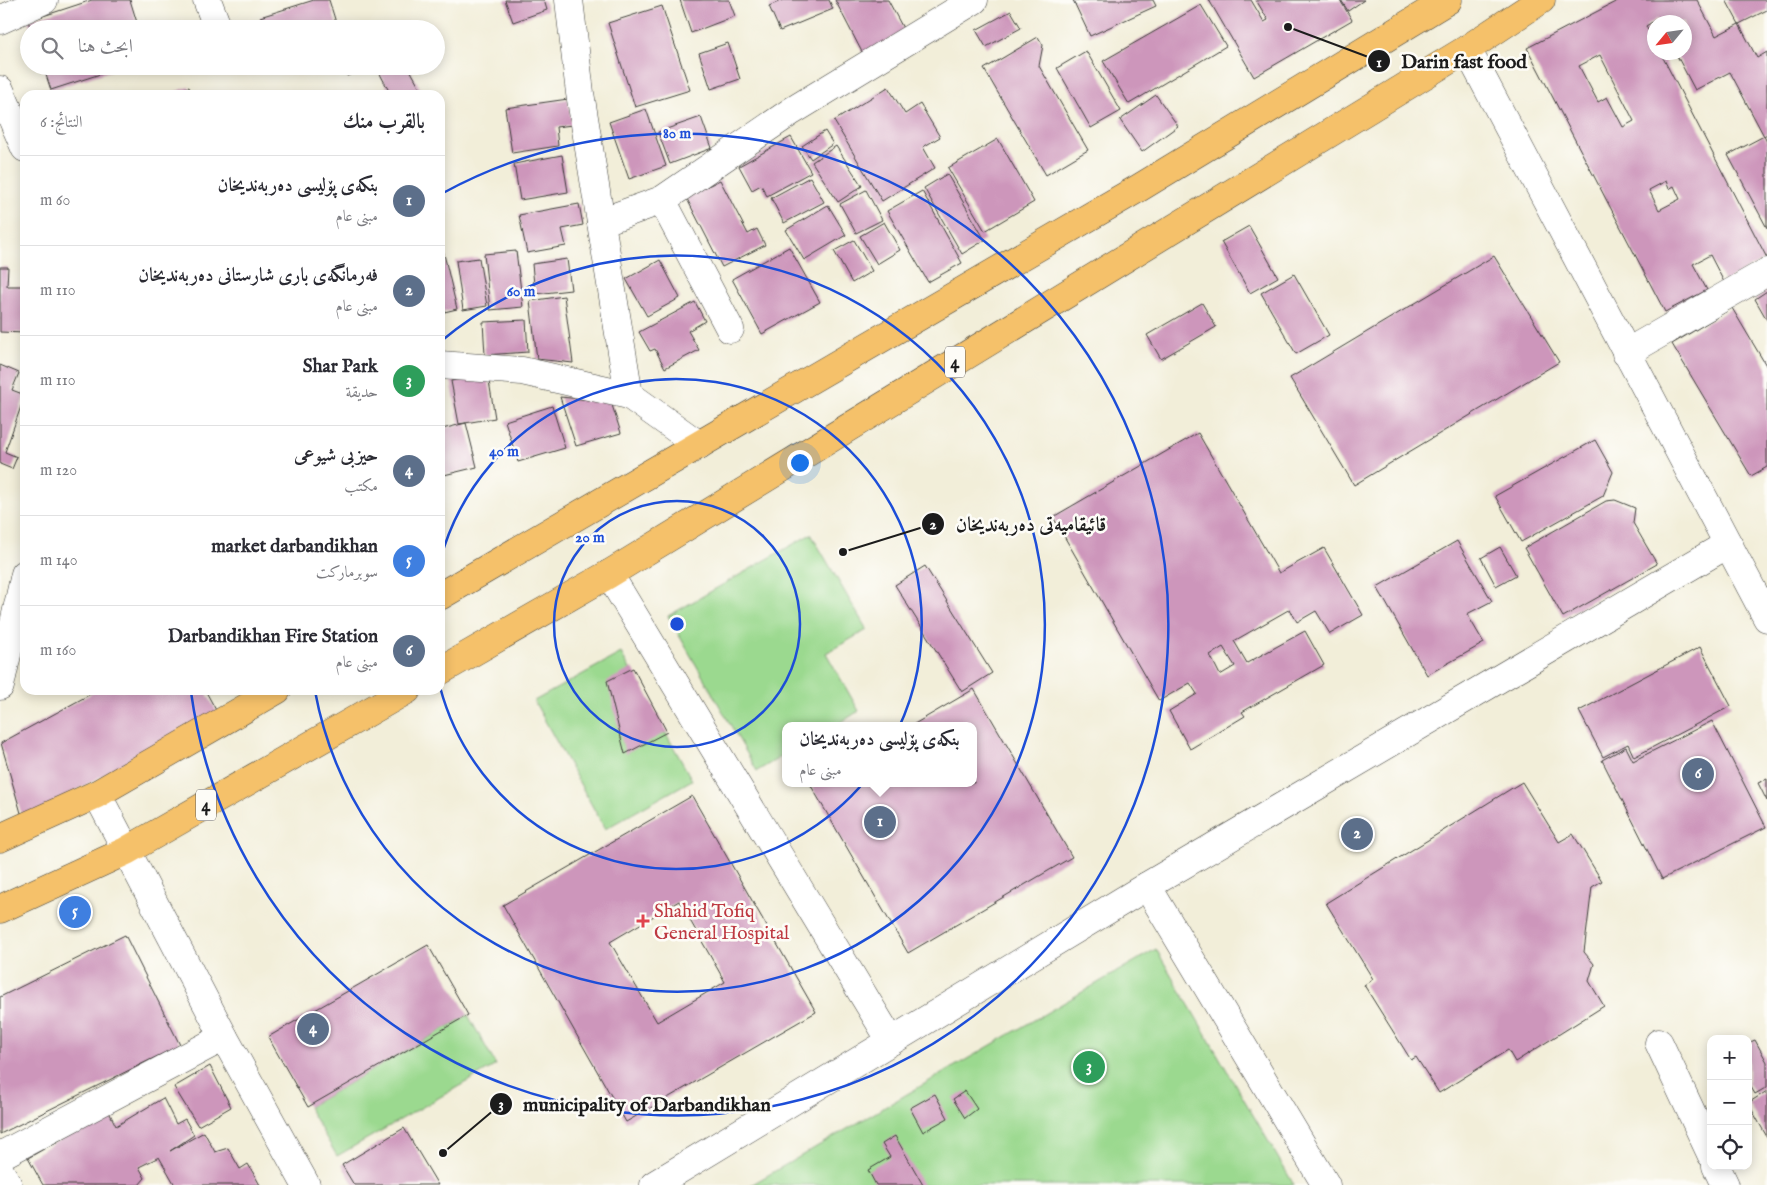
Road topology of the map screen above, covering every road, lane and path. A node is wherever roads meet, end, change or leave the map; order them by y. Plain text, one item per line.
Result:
1 (44, 0) edge
2 (207, 0) edge
3 (569, 0) edge
4 (974, 0) edge
5 (1448, 0) edge
6 (1541, 0) edge
7 (0, 20) edge
8 (215, 20) edge
9 (1467, 49) junction
10 (0, 90) edge
11 (20, 136) edge
12 (662, 200) junction
13 (601, 222) junction
14 (1767, 272) edge
15 (730, 329) dead end
16 (1626, 353) junction
17 (445, 365) edge
18 (628, 395) junction
19 (700, 445) junction
20 (1728, 544) junction
21 (609, 574) junction
22 (445, 593) edge
23 (20, 596) edge
24 (1767, 618) edge
25 (445, 668) edge
26 (0, 686) edge
27 (268, 695) edge
28 (398, 695) edge
29 (97, 794) junction
30 (0, 838) edge
31 (126, 851) junction
32 (1147, 886) junction
33 (0, 909) edge
34 (224, 1037) junction
35 (891, 1041) junction
36 (1659, 1043) dead end
37 (1707, 1145) edge
38 (0, 1156) edge
39 (0, 1170) edge
40 (1718, 1170) edge
41 (8, 1185) edge
42 (306, 1185) edge
43 (654, 1185) edge
44 (1326, 1185) edge
45 (1725, 1185) edge

1 - 7 street
2 - 8 street
3 - 13 street
4 - 12 street
5 - 19 highway
6 - 9 highway, 4
9 - 16 street
9 - 21 highway, 4
10 - 11 street
12 - 13 street
12 - 15 street
13 - 18 street
14 - 16 street
16 - 20 street
17 - 18 street
18 - 19 street
19 - 22 highway
20 - 24 street
20 - 32 street
21 - 25 highway, 4
21 - 35 street
23 - 26 street
27 - 29 highway
28 - 31 highway, 4
29 - 30 highway
29 - 31 street
31 - 33 highway, 4
31 - 34 street
32 - 35 street
32 - 44 street
34 - 38 street
34 - 42 street
35 - 43 street
36 - 37 street
39 - 41 street
40 - 45 street

